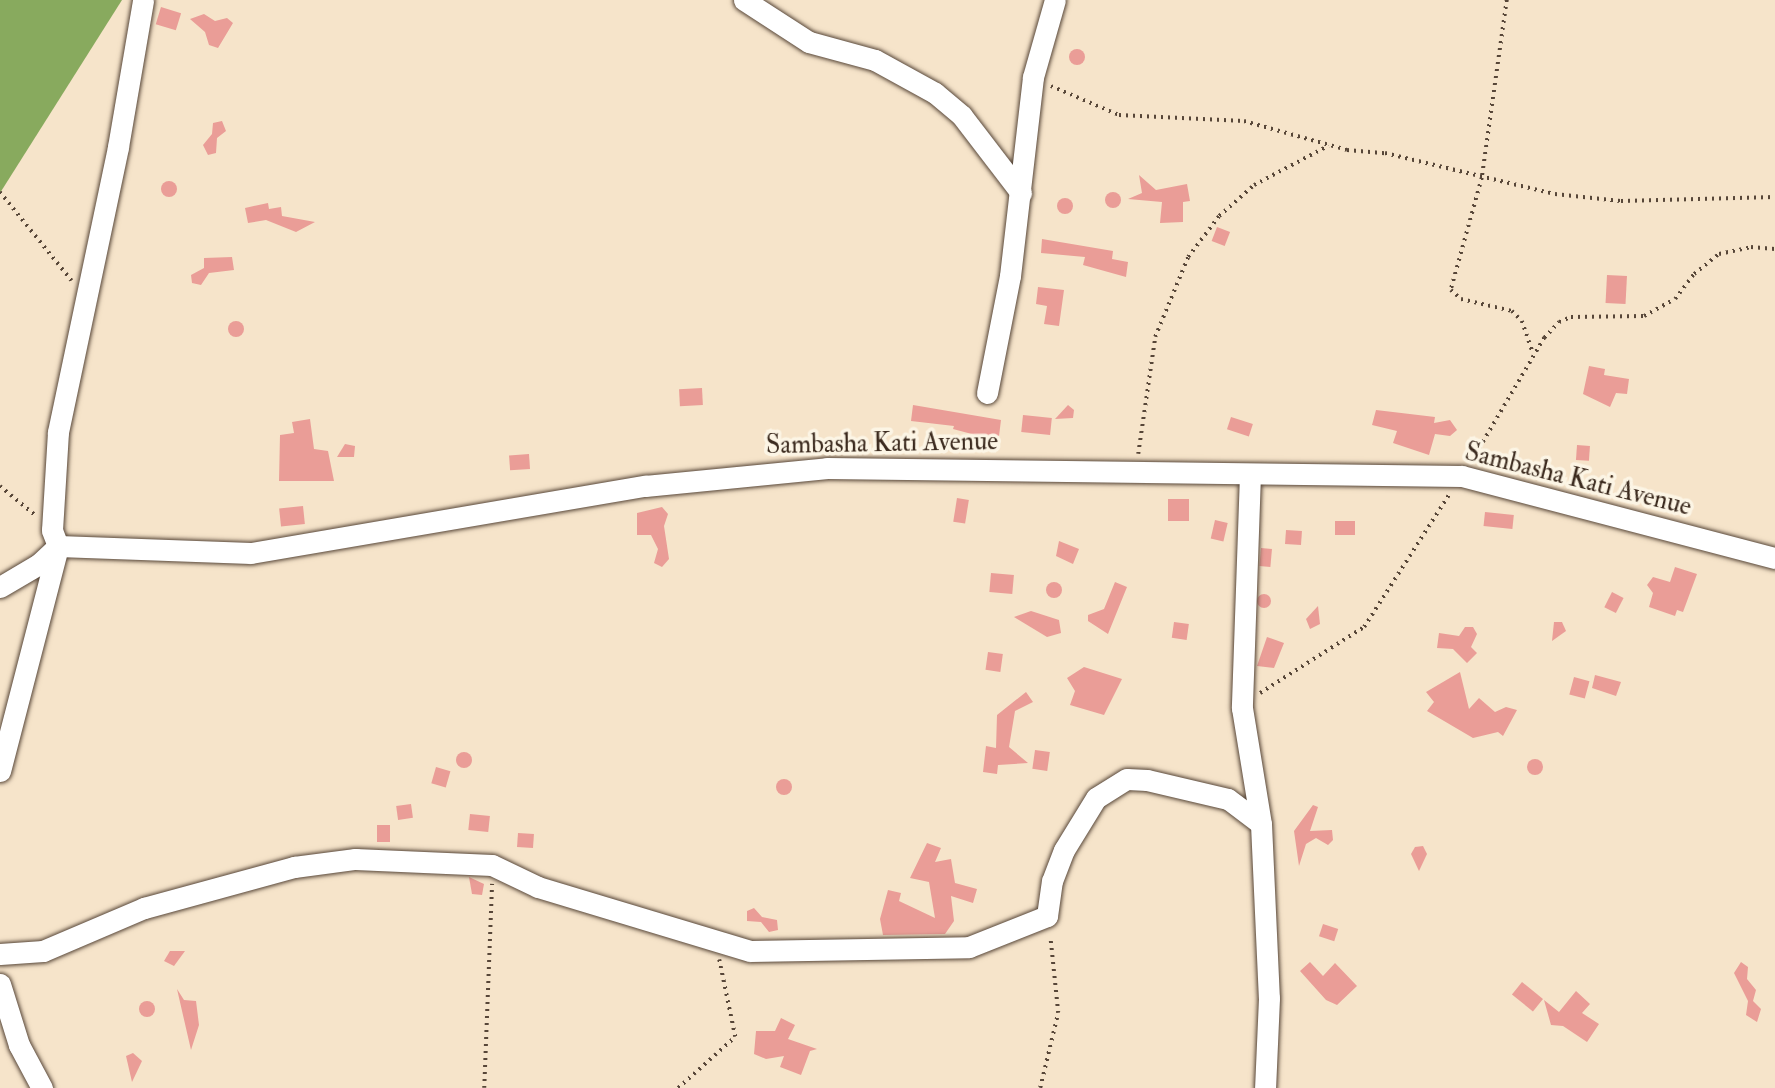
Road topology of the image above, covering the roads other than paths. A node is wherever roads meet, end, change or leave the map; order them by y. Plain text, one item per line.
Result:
1 (143, 0) edge
2 (744, 0) edge
3 (1055, 0) edge
4 (1021, 193) junction
5 (987, 393) dead end
6 (1250, 474) junction
7 (55, 538) junction
8 (1775, 558) edge
9 (0, 587) edge
10 (0, 771) edge
11 (1261, 824) junction
12 (0, 954) edge
13 (0, 984) edge
14 (42, 1088) edge
15 (1265, 1088) edge

1 - 7 street
2 - 4 street
3 - 4 street
4 - 5 street
6 - 7 street, Sambasha Kati Avenue
6 - 8 street, Sambasha Kati Avenue
6 - 11 street
7 - 9 street
7 - 10 street
11 - 12 street
11 - 15 street
13 - 14 street

